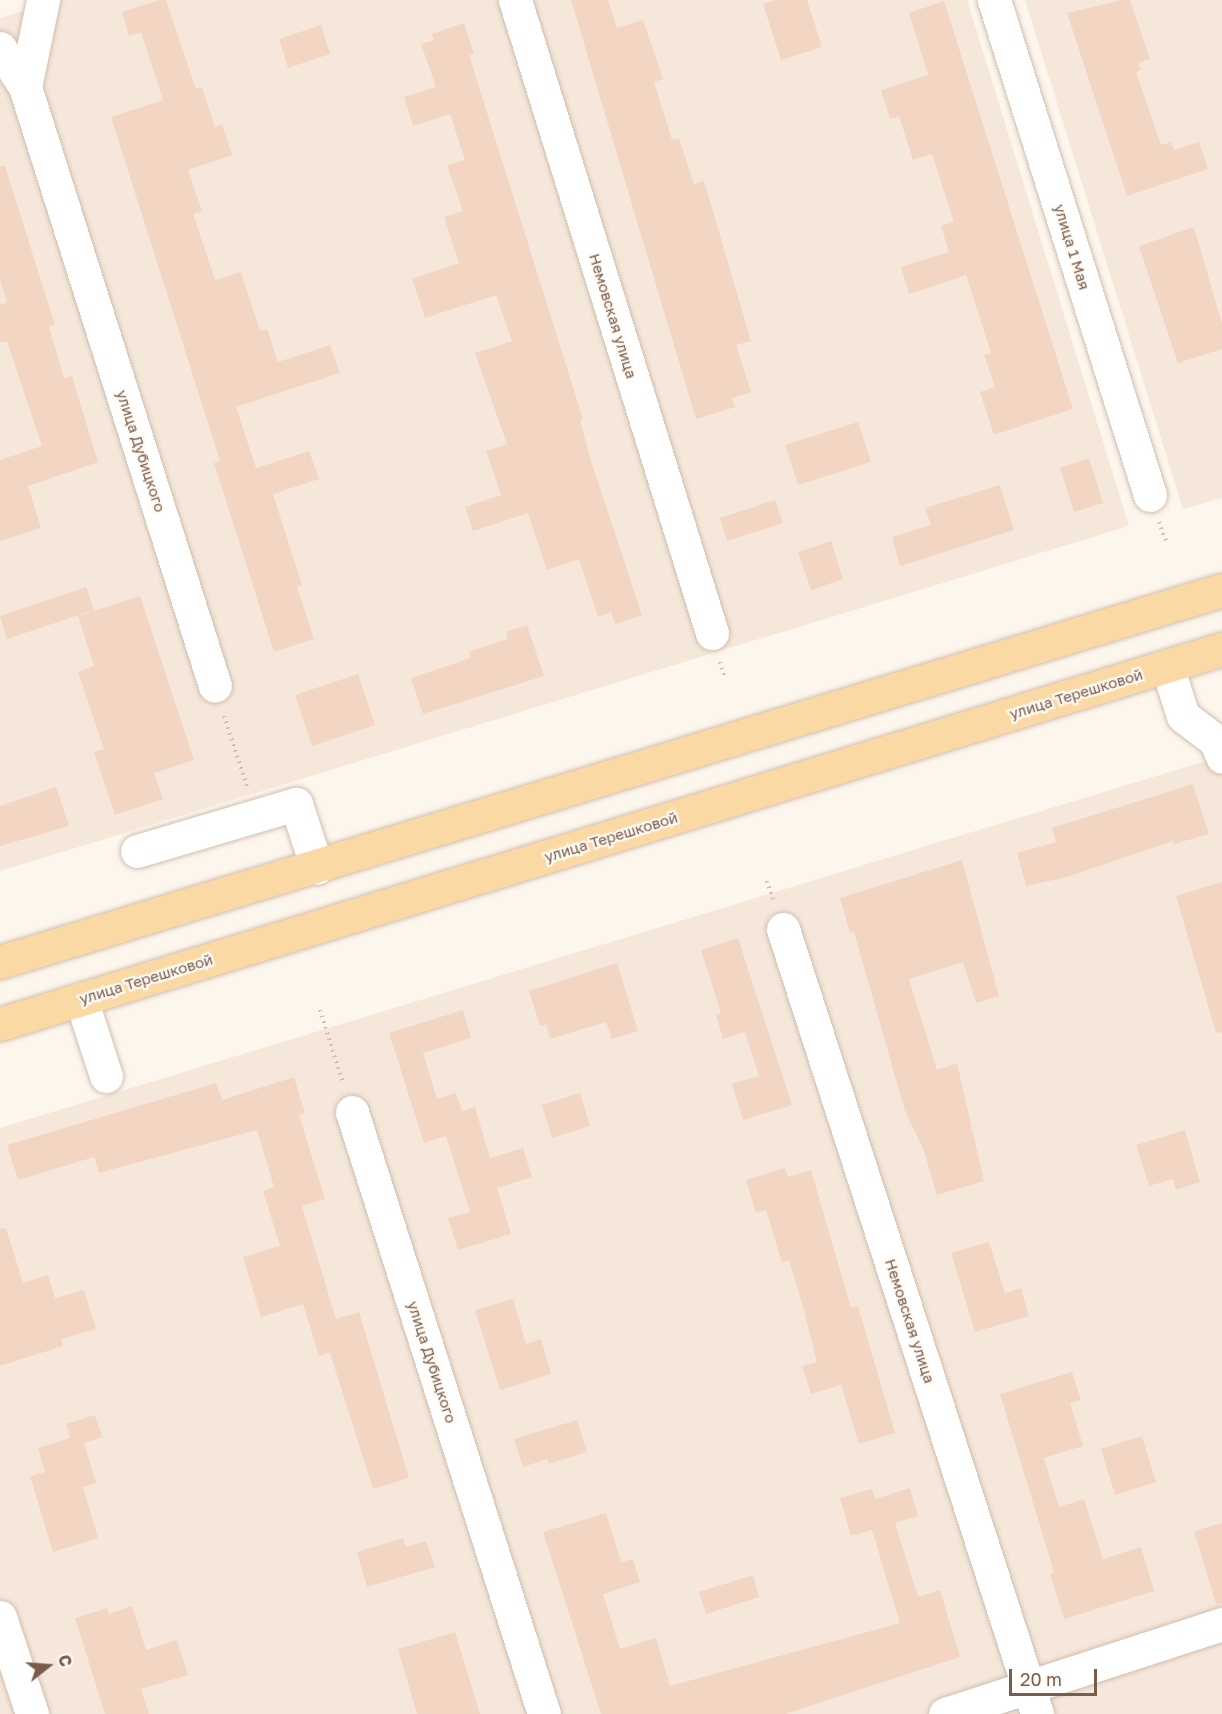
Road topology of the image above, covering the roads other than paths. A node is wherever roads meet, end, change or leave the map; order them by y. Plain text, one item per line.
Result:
1 (43, 0) edge
2 (514, 0) edge
3 (994, 0) edge
4 (0, 48) edge
5 (26, 87) junction
6 (1150, 495) dead end
7 (1222, 590) edge
8 (712, 633) dead end
9 (1222, 650) edge
10 (1167, 666) junction
11 (215, 686) road end
12 (1219, 749) edge
13 (137, 851) dead end
14 (317, 868) junction
15 (783, 928) dead end
16 (0, 962) edge
17 (81, 999) junction
18 (0, 1024) edge
19 (106, 1076) dead end
20 (352, 1112) road end
21 (0, 1617) edge
22 (1222, 1624) edge
23 (1033, 1702) edge
24 (32, 1714) edge
25 (544, 1714) edge
26 (945, 1714) edge

1 - 5 street, улица Дубицкого
2 - 8 street, Немовская улица
3 - 6 street, улица 1 Мая
4 - 5 street, улица Дубицкого
5 - 11 street, улица Дубицкого
7 - 14 main road
9 - 10 main road, улица Терешковой
10 - 12 street
10 - 17 main road, улица Терешковой
13 - 14 street
14 - 16 main road
15 - 23 street, Немовская улица
17 - 18 main road, улица Терешковой
17 - 19 street
20 - 25 street, улица Дубицкого
21 - 24 street
22 - 23 street
23 - 26 street

